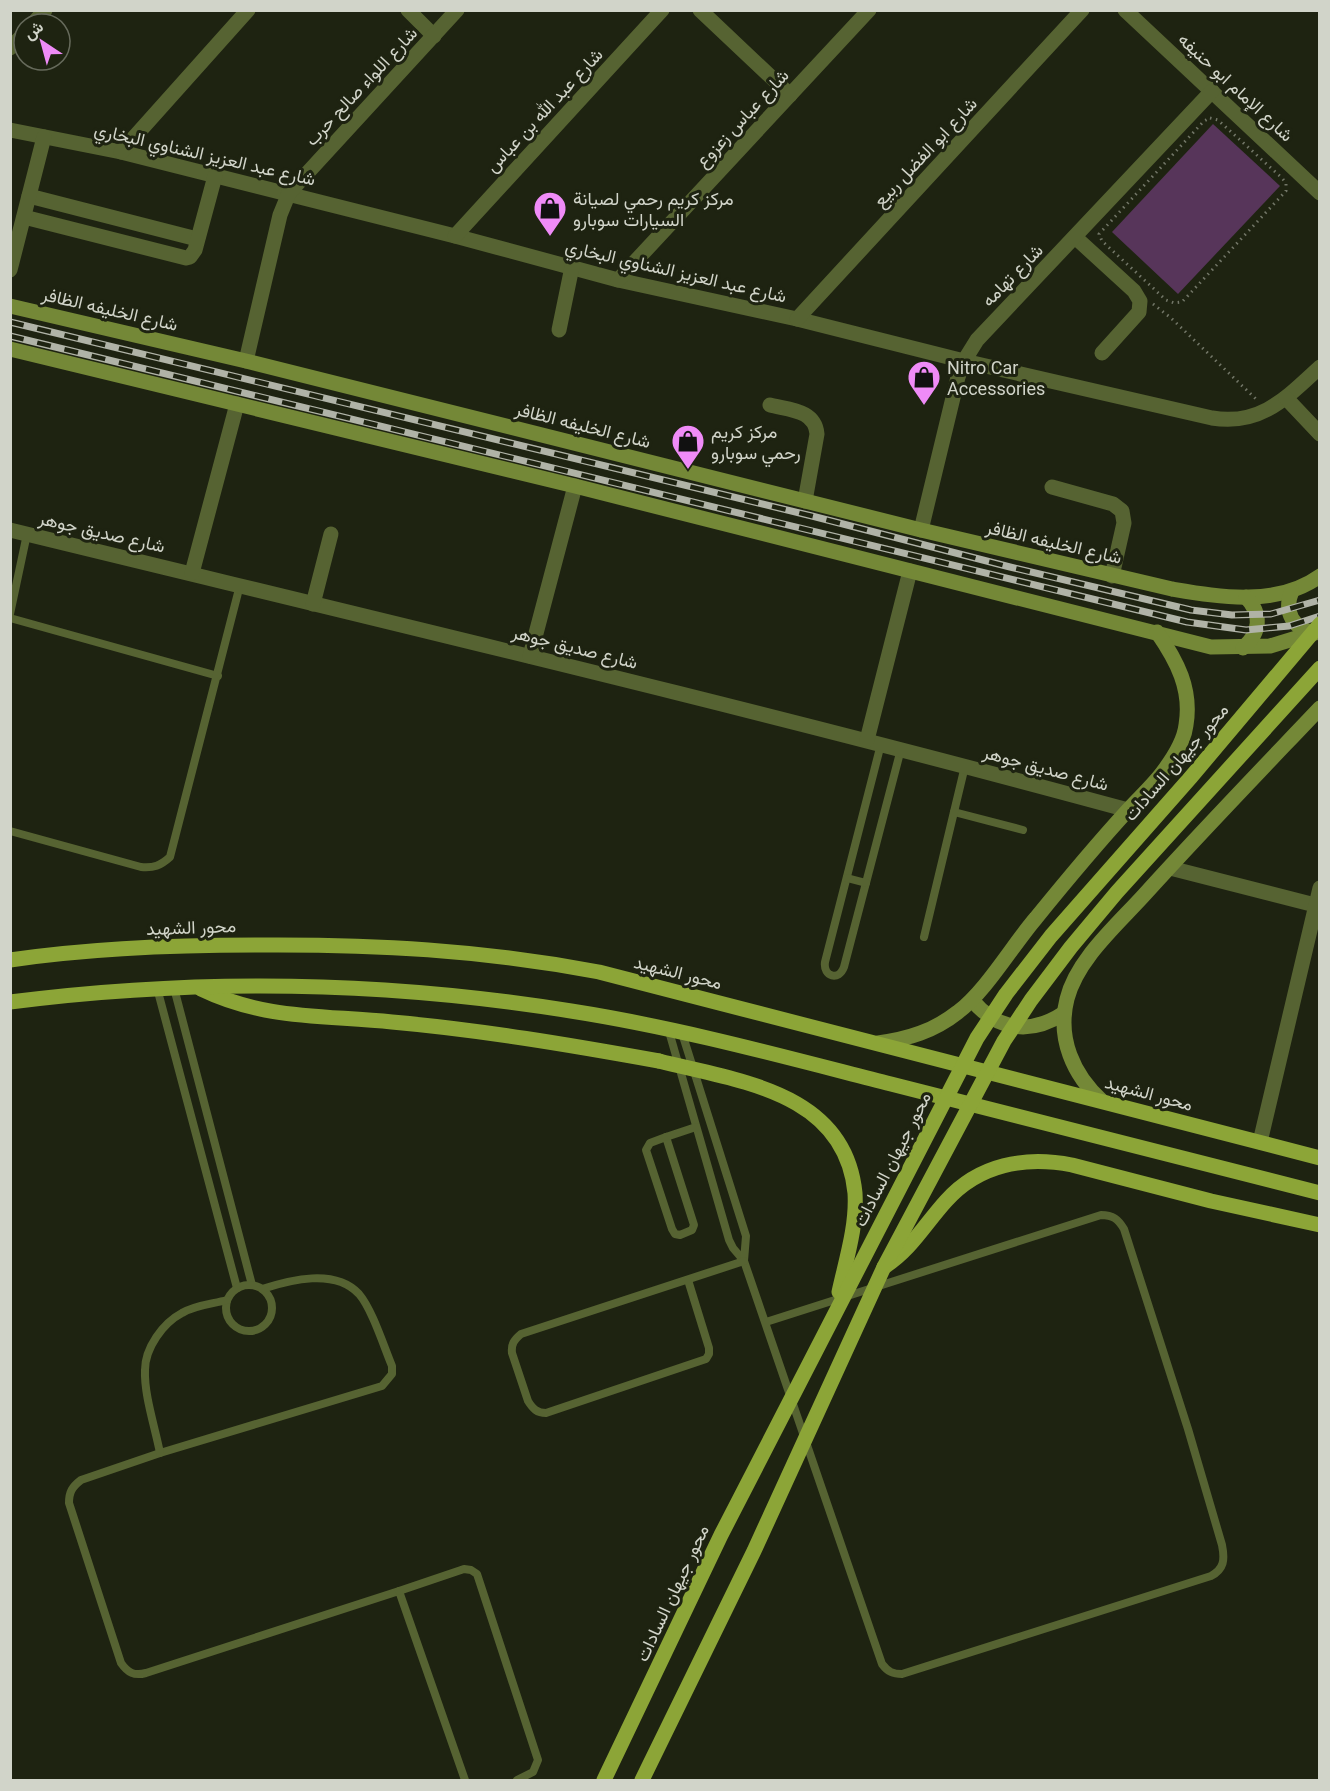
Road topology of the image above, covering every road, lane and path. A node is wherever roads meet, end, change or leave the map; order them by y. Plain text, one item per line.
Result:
1 (249, 10) edge
2 (408, 10) edge
3 (457, 10) edge
4 (662, 10) edge
5 (700, 10) edge
6 (870, 10) edge
7 (1082, 10) edge
8 (1125, 10) edge
9 (434, 36) junction
10 (1212, 91) junction
11 (790, 95) junction
12 (10, 130) edge
13 (44, 137) junction
14 (121, 152) junction
15 (215, 176) junction
16 (289, 193) junction
17 (1320, 193) edge
18 (29, 196) junction
19 (24, 217) junction
20 (1099, 234) joint
21 (455, 236) junction
22 (1075, 237) junction
23 (197, 240) junction
24 (572, 267) junction
25 (10, 270) edge
26 (618, 279) junction
27 (1138, 296) junction
28 (10, 306) edge
29 (797, 319) junction
30 (559, 330) dead end
31 (10, 349) edge
32 (1102, 353) dead end
33 (246, 361) junction
34 (964, 361) junction
35 (1320, 367) edge
36 (1286, 398) junction
37 (237, 404) junction
38 (770, 405) dead end
39 (1268, 410) junction
40 (1320, 434) edge
41 (575, 486) junction
42 (1052, 487) dead end
43 (805, 501) junction
44 (10, 530) edge
45 (921, 530) junction
46 (27, 534) junction
47 (331, 534) dead end
48 (910, 571) junction
49 (192, 573) junction
50 (1112, 576) junction
51 (1320, 576) edge
52 (240, 585) junction
53 (1292, 591) junction
54 (1246, 597) junction
55 (313, 604) junction
56 (10, 616) edge
57 (1318, 629) edge
58 (1157, 632) junction
59 (1243, 648) junction
60 (530, 656) junction
61 (1320, 668) edge
62 (218, 676) junction
63 (1320, 708) edge
64 (874, 742) junction
65 (901, 749) junction
66 (966, 766) junction
67 (1128, 810) junction
68 (954, 812) junction
69 (1023, 830) dead end
70 (10, 831) edge
71 (1170, 868) junction
72 (846, 878) junction
73 (866, 883) junction
74 (1320, 888) edge
75 (1315, 905) junction
76 (924, 937) dead end
77 (10, 960) edge
78 (195, 987) junction
79 (157, 988) junction
80 (174, 988) junction
81 (972, 1000) junction
82 (10, 1002) edge
83 (1064, 1013) junction
84 (675, 1030) junction
85 (878, 1043) junction
86 (1102, 1101) junction
87 (696, 1126) junction
88 (666, 1137) junction
89 (1260, 1142) junction
90 (1320, 1158) edge
91 (1320, 1193) edge
92 (1320, 1225) edge
93 (744, 1262) junction
94 (884, 1267) junction
95 (688, 1280) junction
96 (252, 1286) junction
97 (237, 1288) junction
98 (262, 1289) junction
99 (227, 1300) junction
100 (834, 1314) junction
101 (766, 1322) junction
102 (160, 1453) junction
103 (399, 1591) junction
104 (465, 1780) edge
105 (517, 1780) edge
106 (604, 1780) edge
107 (642, 1780) edge

1 - 14 street
2 - 9 street
3 - 9 street, شارع اللواء صالح حرب
4 - 21 street, شارع عبد الله بن عباس
5 - 11 street
6 - 11 street, شارع عباس زعزوع
7 - 29 street, شارع ابو الفضل ربيع
8 - 10 street, شارع الإمام ابو حنيفه
9 - 16 street, شارع اللواء صالح حرب
10 - 17 street, شارع الإمام ابو حنيفه
10 - 22 street, شارع تهامه
11 - 26 street, شارع عباس زعزوع
12 - 13 street, شارع عبد العزيز الشناوي البخاري
13 - 14 street, شارع عبد العزيز الشناوي البخاري
13 - 18 street
14 - 15 street, شارع عبد العزيز الشناوي البخاري
15 - 16 street, شارع عبد العزيز الشناوي البخاري
15 - 23 street
16 - 21 street, شارع عبد العزيز الشناوي البخاري
16 - 33 street, شارع اللواء صالح حرب
18 - 19 street
18 - 23 street
19 - 23 street
19 - 25 street
20 - 20 path
21 - 24 street, شارع عبد العزيز الشناوي البخاري
22 - 27 street
22 - 34 street, شارع تهامه
24 - 26 street, شارع عبد العزيز الشناوي البخاري
24 - 30 street
26 - 29 street, شارع عبد العزيز الشناوي البخاري
27 - 32 street
27 - 39 path
28 - 33 street, شارع الخليفه الظافر
29 - 34 street, شارع عبد العزيز الشناوي البخاري
31 - 37 street
33 - 43 street, شارع الخليفه الظافر
34 - 39 street, شارع عبد العزيز الشناوي البخاري
34 - 45 street, شارع تهامه
35 - 36 street, شارع عبد العزيز الشناوي البخاري
36 - 39 street, شارع عبد العزيز الشناوي البخاري
36 - 40 street
37 - 41 street
37 - 49 street
38 - 43 street
41 - 48 street
41 - 60 street
42 - 50 street
43 - 45 street, شارع الخليفه الظافر
44 - 46 street, شارع صديق جوهر
45 - 50 street, شارع الخليفه الظافر
46 - 49 street, شارع صديق جوهر
46 - 56 lane
47 - 55 street
48 - 58 street
48 - 64 street
49 - 52 street, شارع صديق جوهر
50 - 54 street, شارع الخليفه الظافر
51 - 53 street, شارع الخليفه الظافر
52 - 55 street, شارع صديق جوهر
52 - 62 lane
53 - 54 street, شارع الخليفه الظافر
53 - 57 street
54 - 59 street
55 - 60 street, شارع صديق جوهر
56 - 62 lane
57 - 59 street
57 - 100 main road, محور جيهان السادات, bridge
58 - 59 street
58 - 67 street
60 - 64 street, شارع صديق جوهر
61 - 94 main road, bridge
62 - 70 lane
63 - 71 street
64 - 65 street, شارع صديق جوهر
64 - 72 lane
65 - 66 street, شارع صديق جوهر
65 - 73 lane
66 - 67 street, شارع صديق جوهر
66 - 68 lane
67 - 81 street
68 - 69 lane
68 - 76 lane
71 - 75 street
71 - 83 street
72 - 73 lane
72 - 73 lane
74 - 75 street
75 - 89 street
77 - 85 main road, محور الشهيد
78 - 80 main road
78 - 84 main road
78 - 100 main road, bridge
79 - 80 main road
79 - 82 main road
79 - 97 lane
80 - 96 lane
81 - 83 street
81 - 85 street
83 - 86 street
84 - 87 lane
84 - 91 main road
84 - 93 lane
85 - 86 main road, محور الشهيد
86 - 89 main road, محور الشهيد
87 - 88 lane
87 - 93 lane
88 - 88 lane
89 - 90 main road, محور الشهيد
92 - 94 main road
93 - 95 lane
93 - 101 lane
94 - 107 main road, bridge
95 - 95 lane
96 - 97 lane
96 - 98 lane
97 - 99 lane
98 - 99 lane
98 - 102 lane
99 - 102 lane
100 - 106 main road, محور جيهان السادات, bridge
101 - 101 lane
102 - 103 lane
103 - 104 lane
103 - 105 lane

